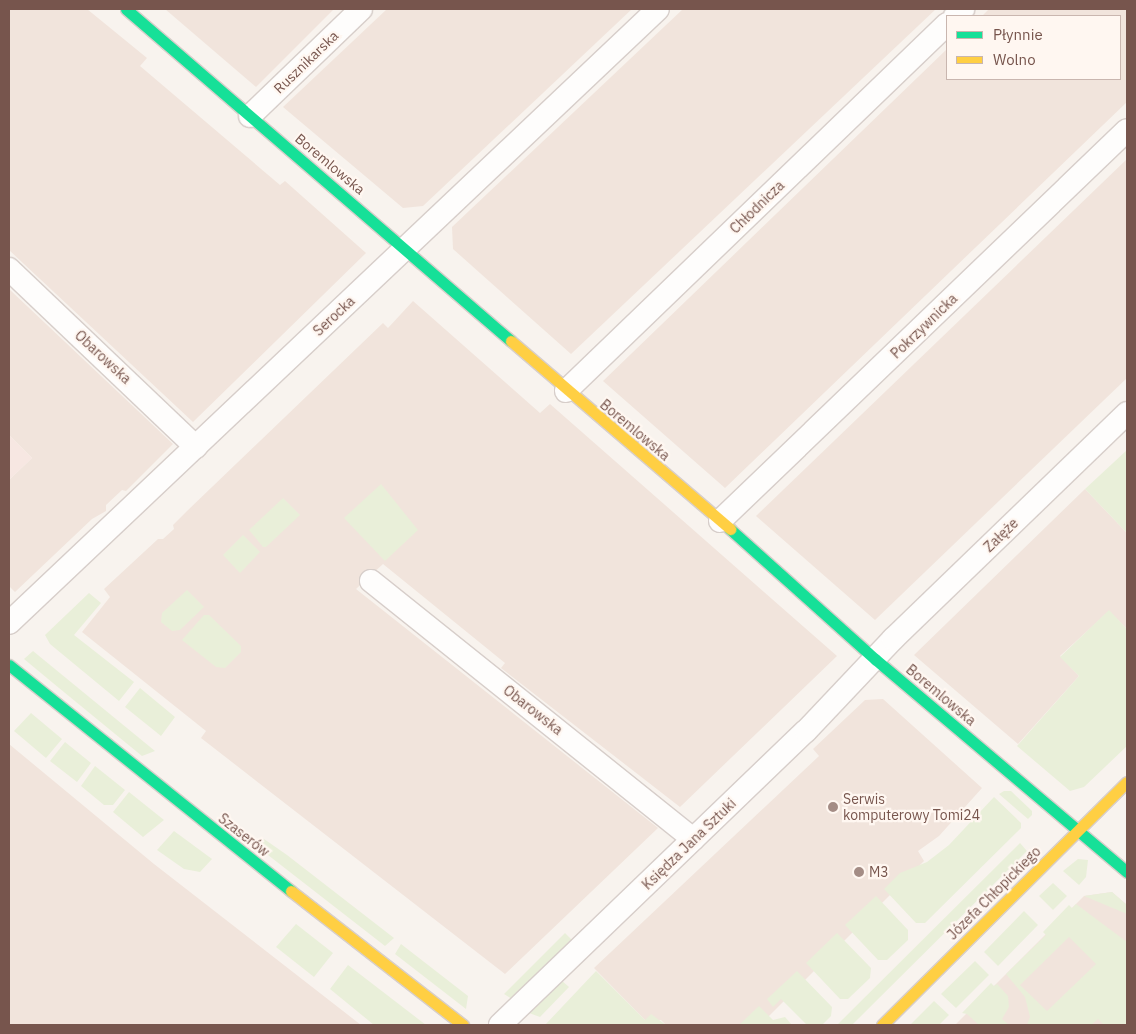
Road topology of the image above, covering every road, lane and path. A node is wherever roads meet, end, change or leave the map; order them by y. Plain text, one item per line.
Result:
1 (126, 9) edge
2 (361, 9) edge
3 (658, 9) edge
4 (946, 25) edge
5 (250, 116) junction
6 (1127, 130) edge
7 (405, 248) junction
8 (9, 269) edge
9 (566, 391) junction
10 (1127, 413) edge
11 (196, 447) junction
12 (720, 521) junction
13 (371, 582) dead end
14 (9, 623) edge
15 (875, 659) junction
16 (9, 665) edge
17 (1127, 782) edge
18 (1078, 830) junction
19 (694, 839) junction
20 (1127, 872) edge
21 (463, 1025) edge
22 (500, 1025) edge
23 (882, 1025) edge

1 - 5 street, Boremlowska
2 - 5 street, Rusznikarska
3 - 7 street, Serocka
4 - 9 street, Chłodnicza
5 - 7 street, Boremlowska
6 - 12 street, Pokrzywnicka
7 - 9 street, Boremlowska
7 - 11 street, Serocka
8 - 11 street, Obarowska
9 - 12 street, Boremlowska
10 - 15 street, Załęże
11 - 14 street, Serocka
12 - 15 street, Boremlowska
13 - 19 street, Obarowska
15 - 18 street, Boremlowska
15 - 19 street, Księdza Jana Sztuki
16 - 21 street, Szaserów
17 - 18 street, Józefa Chłopickiego
18 - 20 street, Boremlowska
18 - 23 street, Józefa Chłopickiego
19 - 22 street, Księdza Jana Sztuki

